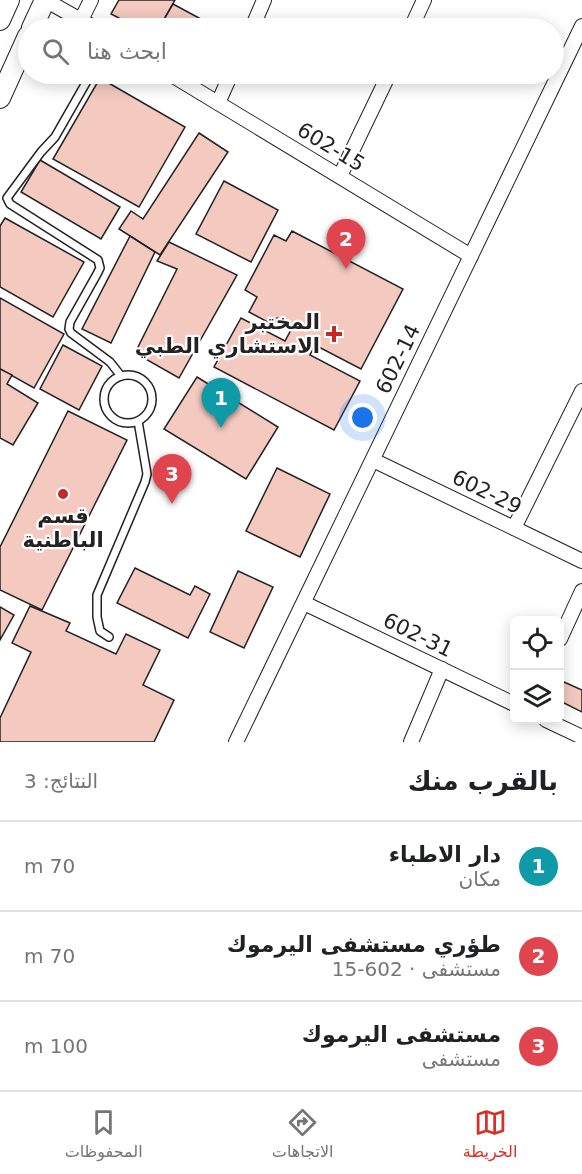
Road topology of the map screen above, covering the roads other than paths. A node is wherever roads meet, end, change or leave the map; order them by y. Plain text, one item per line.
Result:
1 (9, 0) edge
2 (45, 0) edge
3 (91, 0) edge
4 (264, 0) edge
5 (424, 0) edge
6 (37, 18) edge
7 (77, 18) edge
8 (82, 18) edge
9 (256, 18) edge
10 (416, 18) edge
11 (0, 20) edge
12 (582, 26) edge
13 (577, 50) edge
14 (18, 58) edge
15 (564, 75) edge
16 (85, 84) edge
17 (187, 84) edge
18 (227, 84) edge
19 (384, 84) edge
20 (560, 84) edge
21 (0, 98) edge
22 (218, 103) junction
23 (340, 176) junction
24 (471, 256) junction
25 (121, 376) junction
26 (582, 391) edge
27 (138, 421) junction
28 (373, 460) junction
29 (513, 528) junction
30 (582, 561) edge
31 (582, 591) edge
32 (304, 603) junction
33 (564, 630) edge
34 (109, 637) dead end
35 (442, 669) junction
36 (510, 702) edge
37 (554, 724) edge
38 (582, 737) edge
39 (236, 742) edge
40 (411, 742) edge

1 - 11 main road
2 - 6 main road
2 - 7 street
3 - 8 street
4 - 9 street
5 - 10 street
12 - 13 street, 602-14
13 - 15 street, 602-14
14 - 21 main road
16 - 25 lane
17 - 22 street, 602-15
18 - 22 street
19 - 23 street
20 - 24 street, 602-14
22 - 23 street, 602-15
23 - 24 street, 602-15
24 - 28 street, 602-14
25 - 27 lane
25 - 27 lane
26 - 29 street
27 - 34 lane
28 - 29 street, 602-29
28 - 32 street, 602-14
29 - 30 street, 602-29
31 - 33 street
32 - 35 street, 602-31
32 - 39 street, 602-14
35 - 36 street, 602-31
35 - 40 street
37 - 38 street

